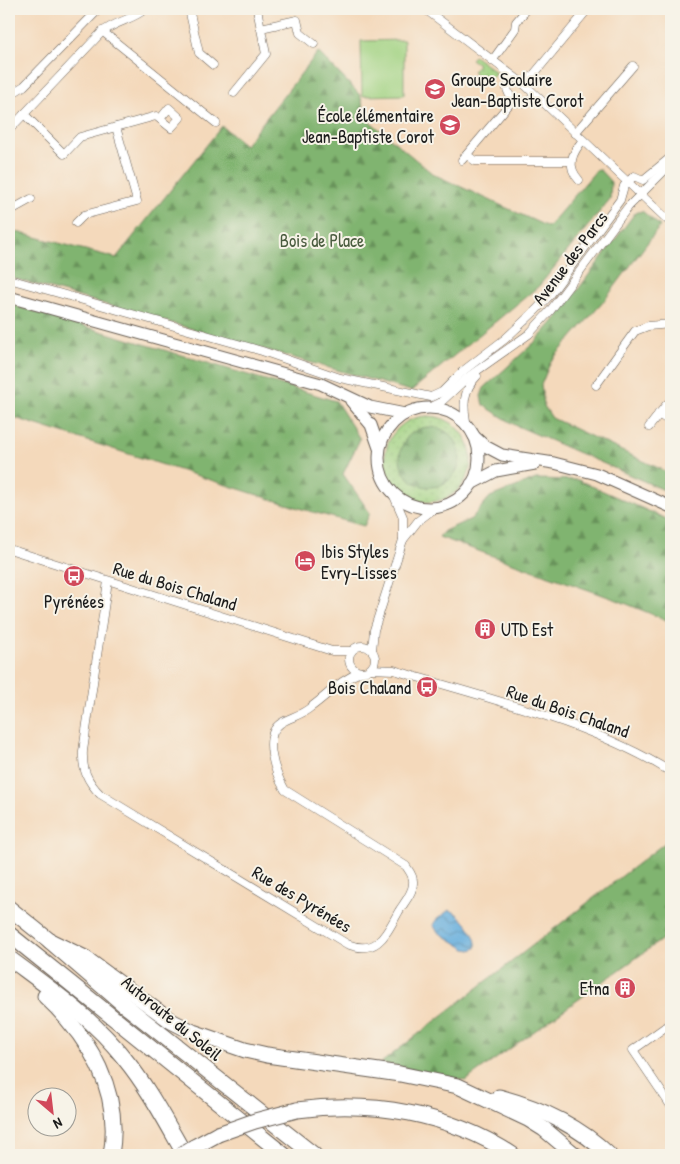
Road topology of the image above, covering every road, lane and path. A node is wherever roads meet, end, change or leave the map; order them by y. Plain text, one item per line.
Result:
1 (99, 9) edge
2 (145, 9) edge
3 (190, 9) edge
4 (257, 9) edge
5 (527, 9) edge
6 (588, 9) edge
7 (430, 10) edge
8 (261, 28) junction
9 (102, 32) junction
10 (314, 44) dead end
11 (492, 61) junction
12 (213, 65) dead end
13 (633, 66) dead end
14 (512, 76) junction
15 (525, 85) junction
16 (9, 89) edge
17 (234, 93) dead end
18 (535, 96) junction
19 (512, 101) junction
20 (24, 114) junction
21 (160, 119) dead end
22 (216, 123) dead end
23 (116, 127) junction
24 (9, 130) edge
25 (575, 133) junction
26 (583, 140) junction
27 (671, 157) edge
28 (571, 161) junction
29 (671, 164) edge
30 (579, 180) dead end
31 (627, 183) junction
32 (639, 194) junction
33 (31, 199) dead end
34 (9, 204) edge
35 (76, 223) dead end
36 (671, 223) edge
37 (9, 279) edge
38 (9, 297) edge
39 (671, 324) edge
40 (487, 365) junction
41 (596, 385) dead end
42 (344, 394) junction
43 (671, 401) edge
44 (430, 408) junction
45 (405, 414) junction
46 (658, 414) junction
47 (668, 420) dead end
48 (648, 427) dead end
49 (470, 431) junction
50 (380, 449) junction
51 (554, 463) junction
52 (471, 484) junction
53 (394, 494) junction
54 (671, 507) edge
55 (435, 508) junction
56 (403, 540) junction
57 (9, 549) edge
58 (108, 581) junction
59 (374, 630) junction
60 (359, 646) junction
61 (372, 650) junction
62 (332, 651) junction
63 (352, 651) junction
64 (375, 658) junction
65 (350, 663) junction
66 (371, 669) junction
67 (394, 670) junction
68 (361, 672) junction
69 (344, 679) junction
70 (671, 772) edge
71 (9, 908) edge
72 (9, 934) edge
73 (50, 941) junction
74 (9, 958) edge
75 (9, 963) edge
76 (671, 1023) edge
77 (458, 1086) junction
78 (671, 1106) edge
79 (189, 1151) edge
80 (111, 1155) edge
81 (181, 1155) edge
82 (284, 1155) edge
83 (314, 1155) edge
84 (513, 1155) edge
85 (575, 1155) edge
86 (608, 1155) edge

1 - 16 street
2 - 9 street
3 - 12 street
4 - 8 street
5 - 11 street
6 - 15 street
7 - 11 street
8 - 10 street
8 - 17 street
9 - 20 street
9 - 22 street
11 - 14 street
13 - 25 street
14 - 15 street
14 - 19 street
15 - 18 street
18 - 19 street
18 - 25 street
19 - 28 street
20 - 23 street
20 - 24 street
21 - 23 street
23 - 35 street
25 - 26 street
26 - 28 street
26 - 31 street
27 - 31 street
28 - 30 street
29 - 32 street, Avenue des Parcs
31 - 32 street
31 - 37 street
32 - 36 street
32 - 40 street, Avenue des Parcs
33 - 34 street
38 - 42 main road
39 - 41 street
40 - 44 street, Avenue des Parcs
40 - 49 street, Avenue des Parcs
42 - 45 main road
42 - 50 main road
43 - 46 street
44 - 45 main road
44 - 49 main road
45 - 50 main road
46 - 47 street
46 - 48 street
49 - 51 main road
49 - 52 main road
50 - 53 main road
51 - 52 main road
51 - 54 main road
52 - 55 main road
53 - 55 main road
53 - 56 street
55 - 56 street
56 - 59 street
57 - 58 street, Rue du Bois Chaland
58 - 62 street, Rue du Bois Chaland
58 - 69 street, Rue des Pyrénées
59 - 60 street
59 - 61 street
60 - 61 street
60 - 63 street
61 - 64 street
62 - 63 street, Rue du Bois Chaland
62 - 65 street, Rue du Bois Chaland
63 - 65 street
64 - 66 street
64 - 67 street
65 - 68 street
65 - 69 street, Rue des Pyrénées
66 - 67 street
66 - 68 street
67 - 70 street, Rue du Bois Chaland
68 - 69 street, Rue des Pyrénées
71 - 73 highway, Autoroute du Soleil
72 - 82 highway, Autoroute du Soleil
73 - 77 highway
73 - 83 highway, Autoroute du Soleil
74 - 79 highway
75 - 80 highway
76 - 78 street
77 - 85 highway
77 - 86 highway
79 - 81 highway, bridge
79 - 84 highway, bridge

